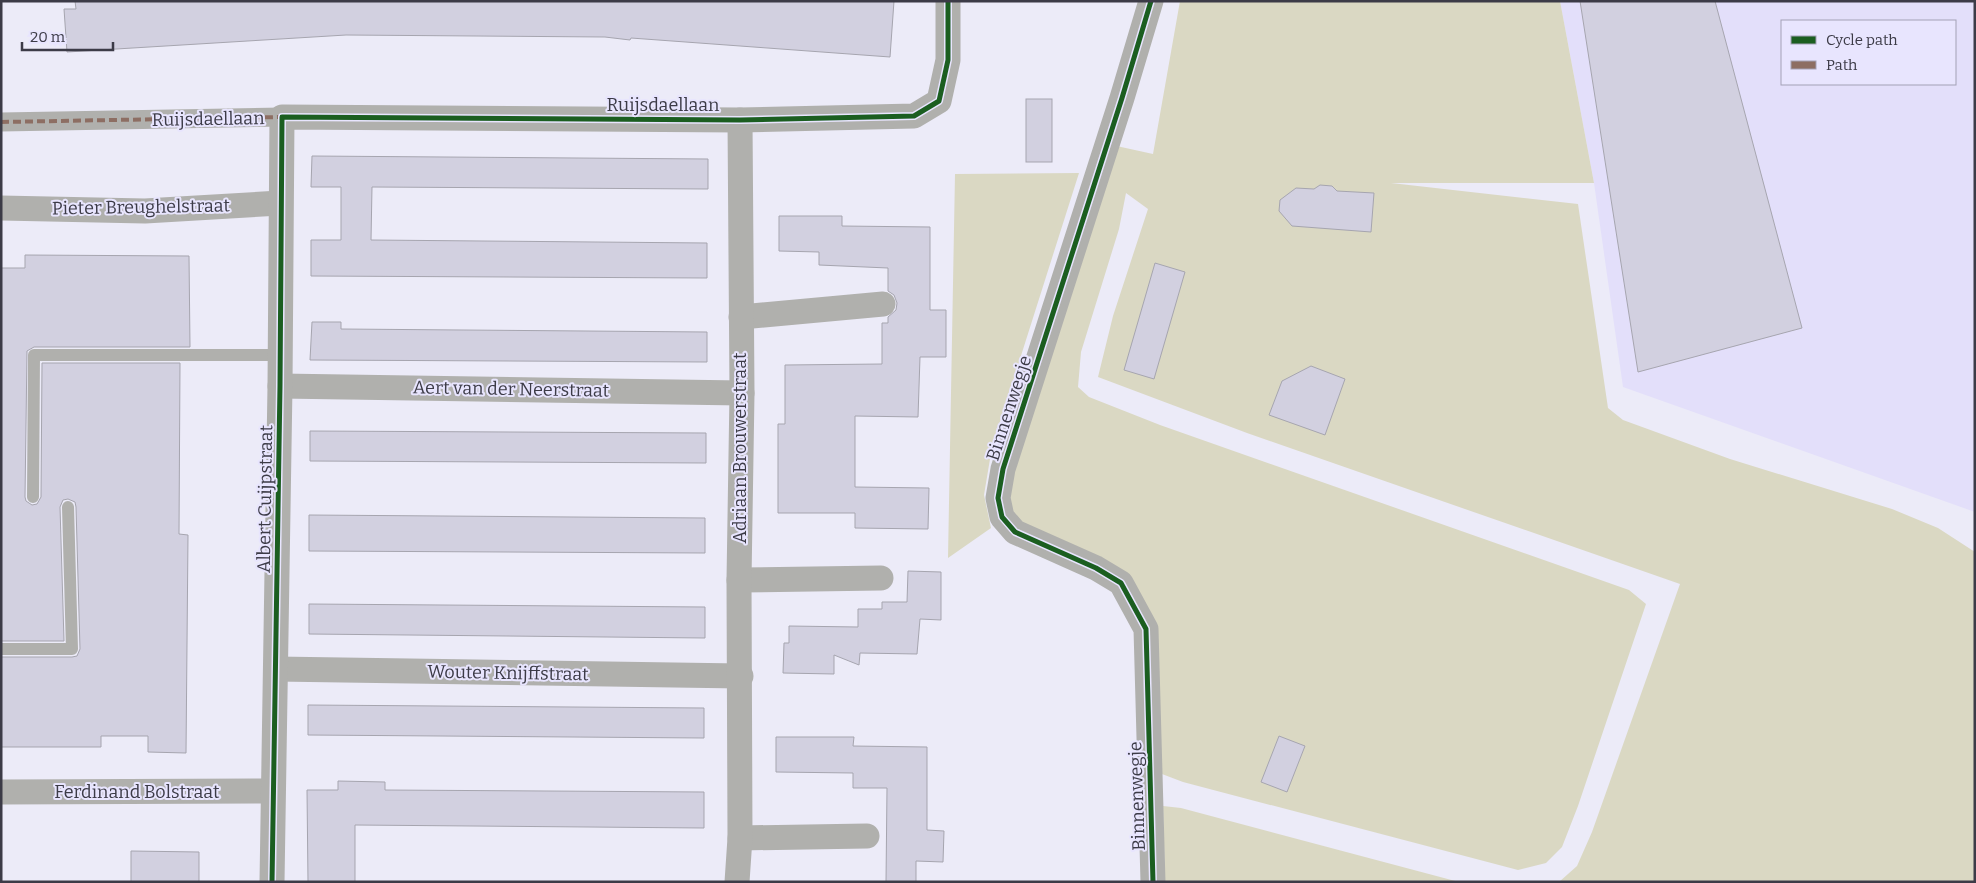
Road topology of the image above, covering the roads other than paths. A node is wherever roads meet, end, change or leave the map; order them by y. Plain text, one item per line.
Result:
1 (948, 1) edge
2 (1151, 1) edge
3 (282, 117) junction
4 (740, 120) junction
5 (1, 122) edge
6 (280, 204) junction
7 (1, 208) edge
8 (883, 304) dead end
9 (741, 317) junction
10 (281, 355) junction
11 (280, 386) junction
12 (742, 393) junction
13 (33, 497) dead end
14 (68, 507) dead end
15 (881, 578) dead end
16 (739, 580) junction
17 (1, 649) edge
18 (276, 669) junction
19 (741, 676) junction
20 (272, 791) junction
21 (1, 792) edge
22 (867, 836) dead end
23 (740, 838) junction
24 (272, 882) edge
25 (737, 882) edge
26 (1153, 882) edge

1 - 4 street, Ruijsdaellaan
2 - 26 street, Binnenwegje
3 - 4 street, Ruijsdaellaan
3 - 5 street, Ruijsdaellaan
3 - 6 street, Albert Cuijpstraat
4 - 9 street, Adriaan Brouwerstraat
6 - 7 street, Pieter Breughelstraat
6 - 10 street, Albert Cuijpstraat
8 - 9 street
9 - 12 street, Adriaan Brouwerstraat
10 - 11 street, Albert Cuijpstraat
10 - 13 lane
11 - 12 street, Aert van der Neerstraat
11 - 18 street, Albert Cuijpstraat
12 - 16 street, Adriaan Brouwerstraat
14 - 17 lane
15 - 16 street
16 - 19 street, Adriaan Brouwerstraat
18 - 19 street, Wouter Knijffstraat
18 - 20 street, Albert Cuijpstraat
19 - 23 street, Adriaan Brouwerstraat
20 - 21 street, Ferdinand Bolstraat
20 - 24 street, Albert Cuijpstraat
22 - 23 street
23 - 25 street, Adriaan Brouwerstraat

